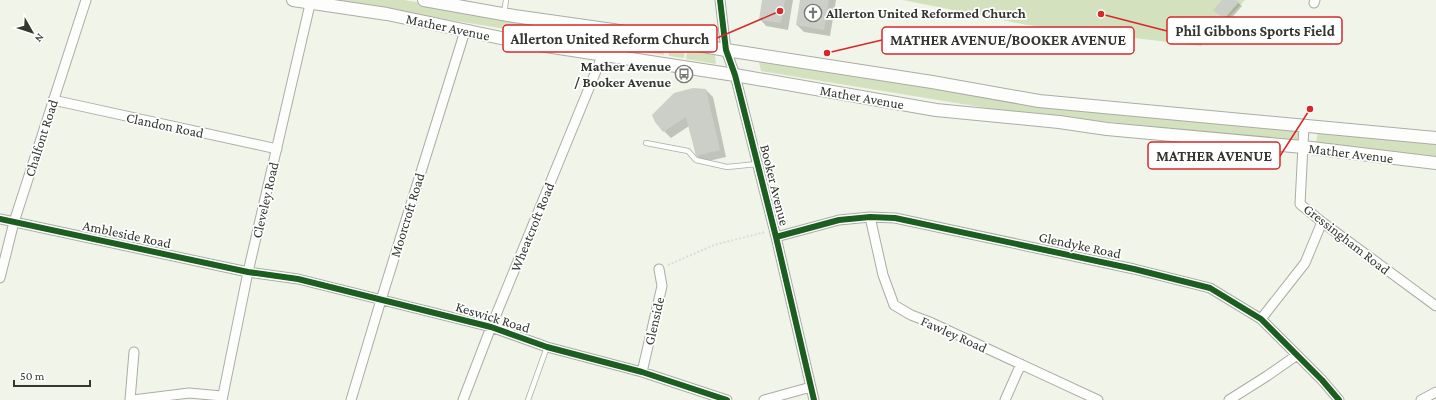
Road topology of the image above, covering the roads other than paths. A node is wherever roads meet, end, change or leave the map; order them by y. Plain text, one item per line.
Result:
1 (86, 0) edge
2 (293, 0) edge
3 (424, 0) edge
4 (506, 0) edge
5 (720, 0) edge
6 (310, 2) edge
7 (504, 14) junction
8 (465, 30) junction
9 (726, 50) junction
10 (603, 54) junction
11 (735, 75) junction
12 (53, 100) junction
13 (1304, 126) junction
14 (1436, 138) edge
15 (646, 143) dead end
16 (1303, 147) junction
17 (277, 149) junction
18 (1436, 163) edge
19 (757, 164) junction
20 (870, 217) junction
21 (0, 219) edge
22 (14, 222) junction
23 (1322, 222) junction
24 (775, 234) junction
25 (659, 269) road end
26 (248, 272) junction
27 (0, 278) edge
28 (381, 300) junction
29 (1436, 306) edge
30 (1261, 319) junction
31 (491, 327) junction
32 (547, 347) junction
33 (134, 352) dead end
34 (1297, 355) junction
35 (1021, 364) junction
36 (642, 372) junction
37 (811, 387) junction
38 (1436, 392) edge
39 (222, 398) edge
40 (131, 400) edge
41 (352, 400) edge
42 (464, 400) edge
43 (528, 400) edge
44 (727, 400) edge
45 (764, 400) edge
46 (814, 400) edge
47 (1005, 400) edge
48 (1098, 400) edge
49 (1229, 400) edge
50 (1339, 400) edge
51 (1421, 400) edge

1 - 12 street, Chalfont Road
2 - 6 main road, Mather Avenue
3 - 7 main road, Mather Avenue
4 - 7 lane
5 - 9 street, Booker Avenue
6 - 8 main road, Mather Avenue
6 - 17 street, Cleveley Road
7 - 9 main road, Mather Avenue
8 - 10 main road, Mather Avenue
8 - 28 street, Moorcroft Road
9 - 11 street, Booker Avenue
9 - 13 main road, Mather Avenue
10 - 11 main road, Mather Avenue
10 - 31 street, Wheatcroft Road
11 - 16 main road, Mather Avenue
11 - 19 street, Booker Avenue
12 - 17 street, Clandon Road
12 - 22 street, Chalfont Road
13 - 14 main road, Mather Avenue
13 - 16 street, Gressingham Road
15 - 19 lane
16 - 18 main road, Mather Avenue
16 - 23 street, Gressingham Road
17 - 26 street, Cleveley Road
19 - 24 street, Booker Avenue
20 - 24 street, Glendyke Road
20 - 30 street, Glendyke Road
20 - 35 street, Fawley Road
21 - 22 street, Ambleside Road
22 - 26 street, Ambleside Road
22 - 27 street, Chalfont Road
23 - 29 street, Gressingham Road
23 - 30 street
24 - 37 street, Booker Avenue
25 - 36 street, Glenside
26 - 28 street, Keswick Road
26 - 39 street, Cleveley Road
28 - 31 street, Keswick Road
28 - 41 street, Moorcroft Road
30 - 34 street, Glendyke Road
31 - 32 street, Keswick Road
31 - 42 street, Wheatcroft Road
32 - 36 street, Keswick Road
32 - 43 lane
33 - 40 street
34 - 49 street
34 - 50 street, Glendyke Road
35 - 47 street
35 - 48 street, Fawley Road
36 - 44 street, Keswick Road
37 - 45 street
37 - 46 street, Booker Avenue
38 - 51 street
39 - 40 street

